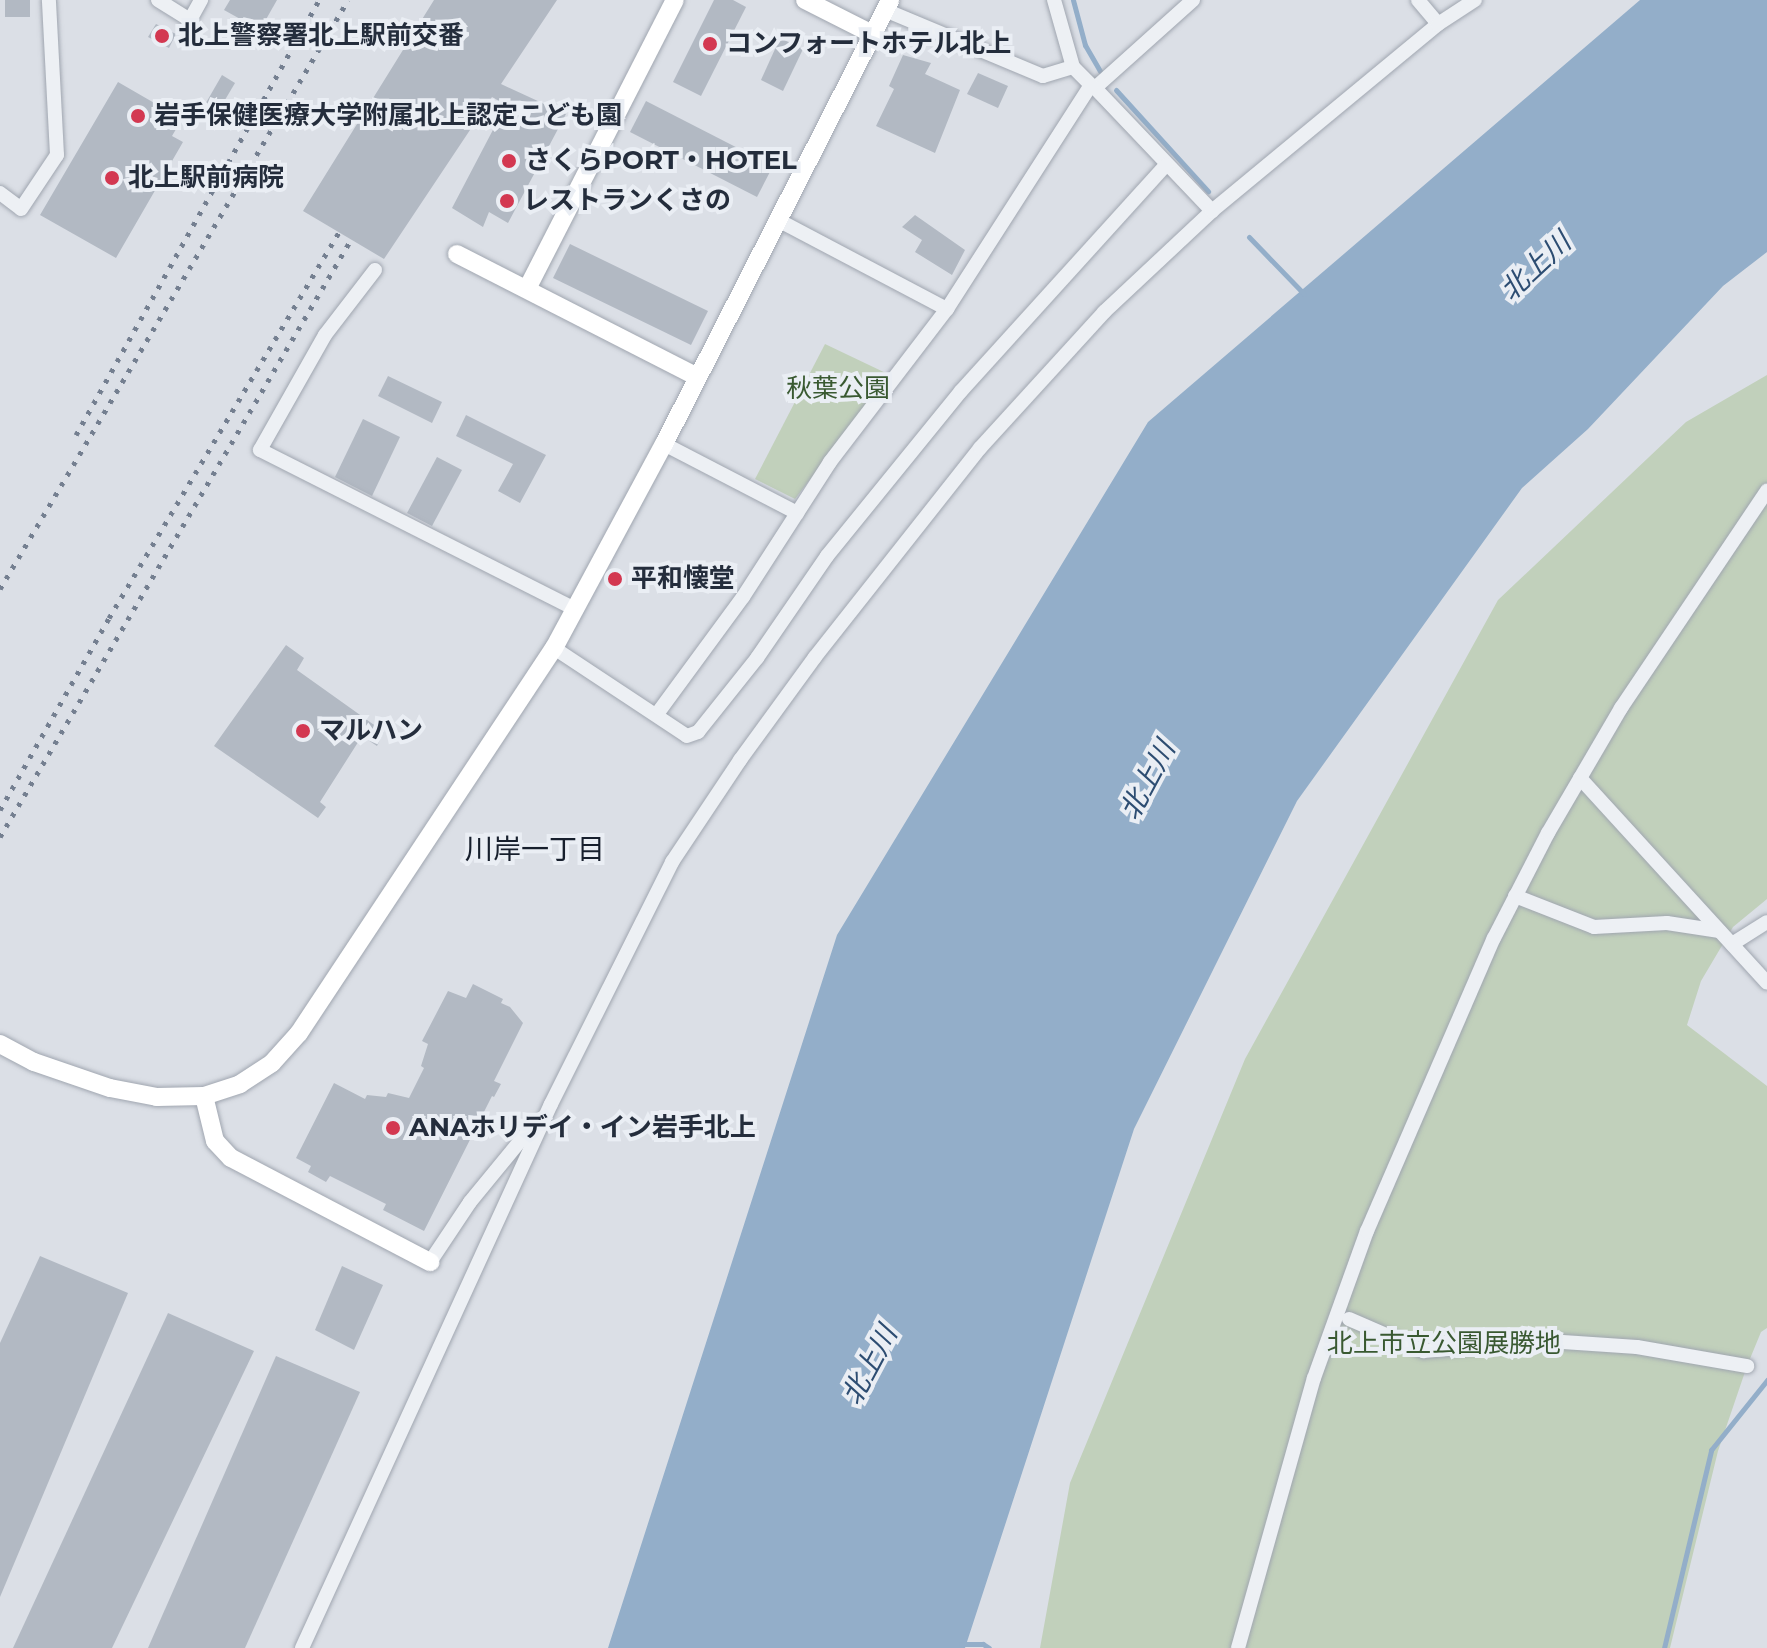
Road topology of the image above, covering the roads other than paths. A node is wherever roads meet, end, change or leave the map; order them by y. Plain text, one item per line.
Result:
1 (49, 0) edge
2 (158, 0) edge
3 (201, 0) edge
4 (675, 0) edge
5 (805, 0) edge
6 (1054, 0) edge
7 (1193, 0) edge
8 (1418, 0) edge
9 (1475, 0) edge
10 (888, 5) edge
11 (1438, 24) junction
12 (874, 35) junction
13 (1073, 67) junction
14 (1166, 165) junction
15 (0, 193) edge
16 (1212, 211) junction
17 (778, 220) junction
18 (457, 254) dead end
19 (375, 270) dead end
20 (528, 287) junction
21 (947, 309) junction
22 (697, 377) junction
23 (664, 444) junction
24 (1767, 491) edge
25 (797, 513) junction
26 (575, 609) junction
27 (554, 648) junction
28 (657, 714) junction
29 (1580, 778) junction
30 (1515, 896) junction
31 (1767, 922) edge
32 (1719, 931) junction
33 (1732, 944) junction
34 (1767, 983) edge
35 (0, 1044) edge
36 (204, 1096) junction
37 (551, 1104) junction
38 (430, 1262) joint
39 (1349, 1319) dead end
40 (1747, 1366) dead end
41 (302, 1648) edge
42 (1238, 1648) edge

1 - 15 street
2 - 3 street
4 - 20 street
5 - 12 street
6 - 13 street
7 - 14 street
8 - 11 street
9 - 11 street
10 - 12 street
10 - 13 street
11 - 16 street
12 - 17 street
13 - 21 street
14 - 16 street
14 - 28 street
16 - 37 street
17 - 21 street
17 - 22 street
18 - 20 street
19 - 26 street
20 - 22 street
21 - 25 street
22 - 23 street
23 - 25 street
23 - 26 street
24 - 29 street
25 - 28 street
26 - 27 street
27 - 28 street
27 - 36 street
29 - 30 street
29 - 32 street
30 - 32 street
30 - 42 street
31 - 33 street
32 - 33 street
33 - 34 street
35 - 36 street
36 - 38 street
37 - 38 street
37 - 41 street
39 - 40 street

